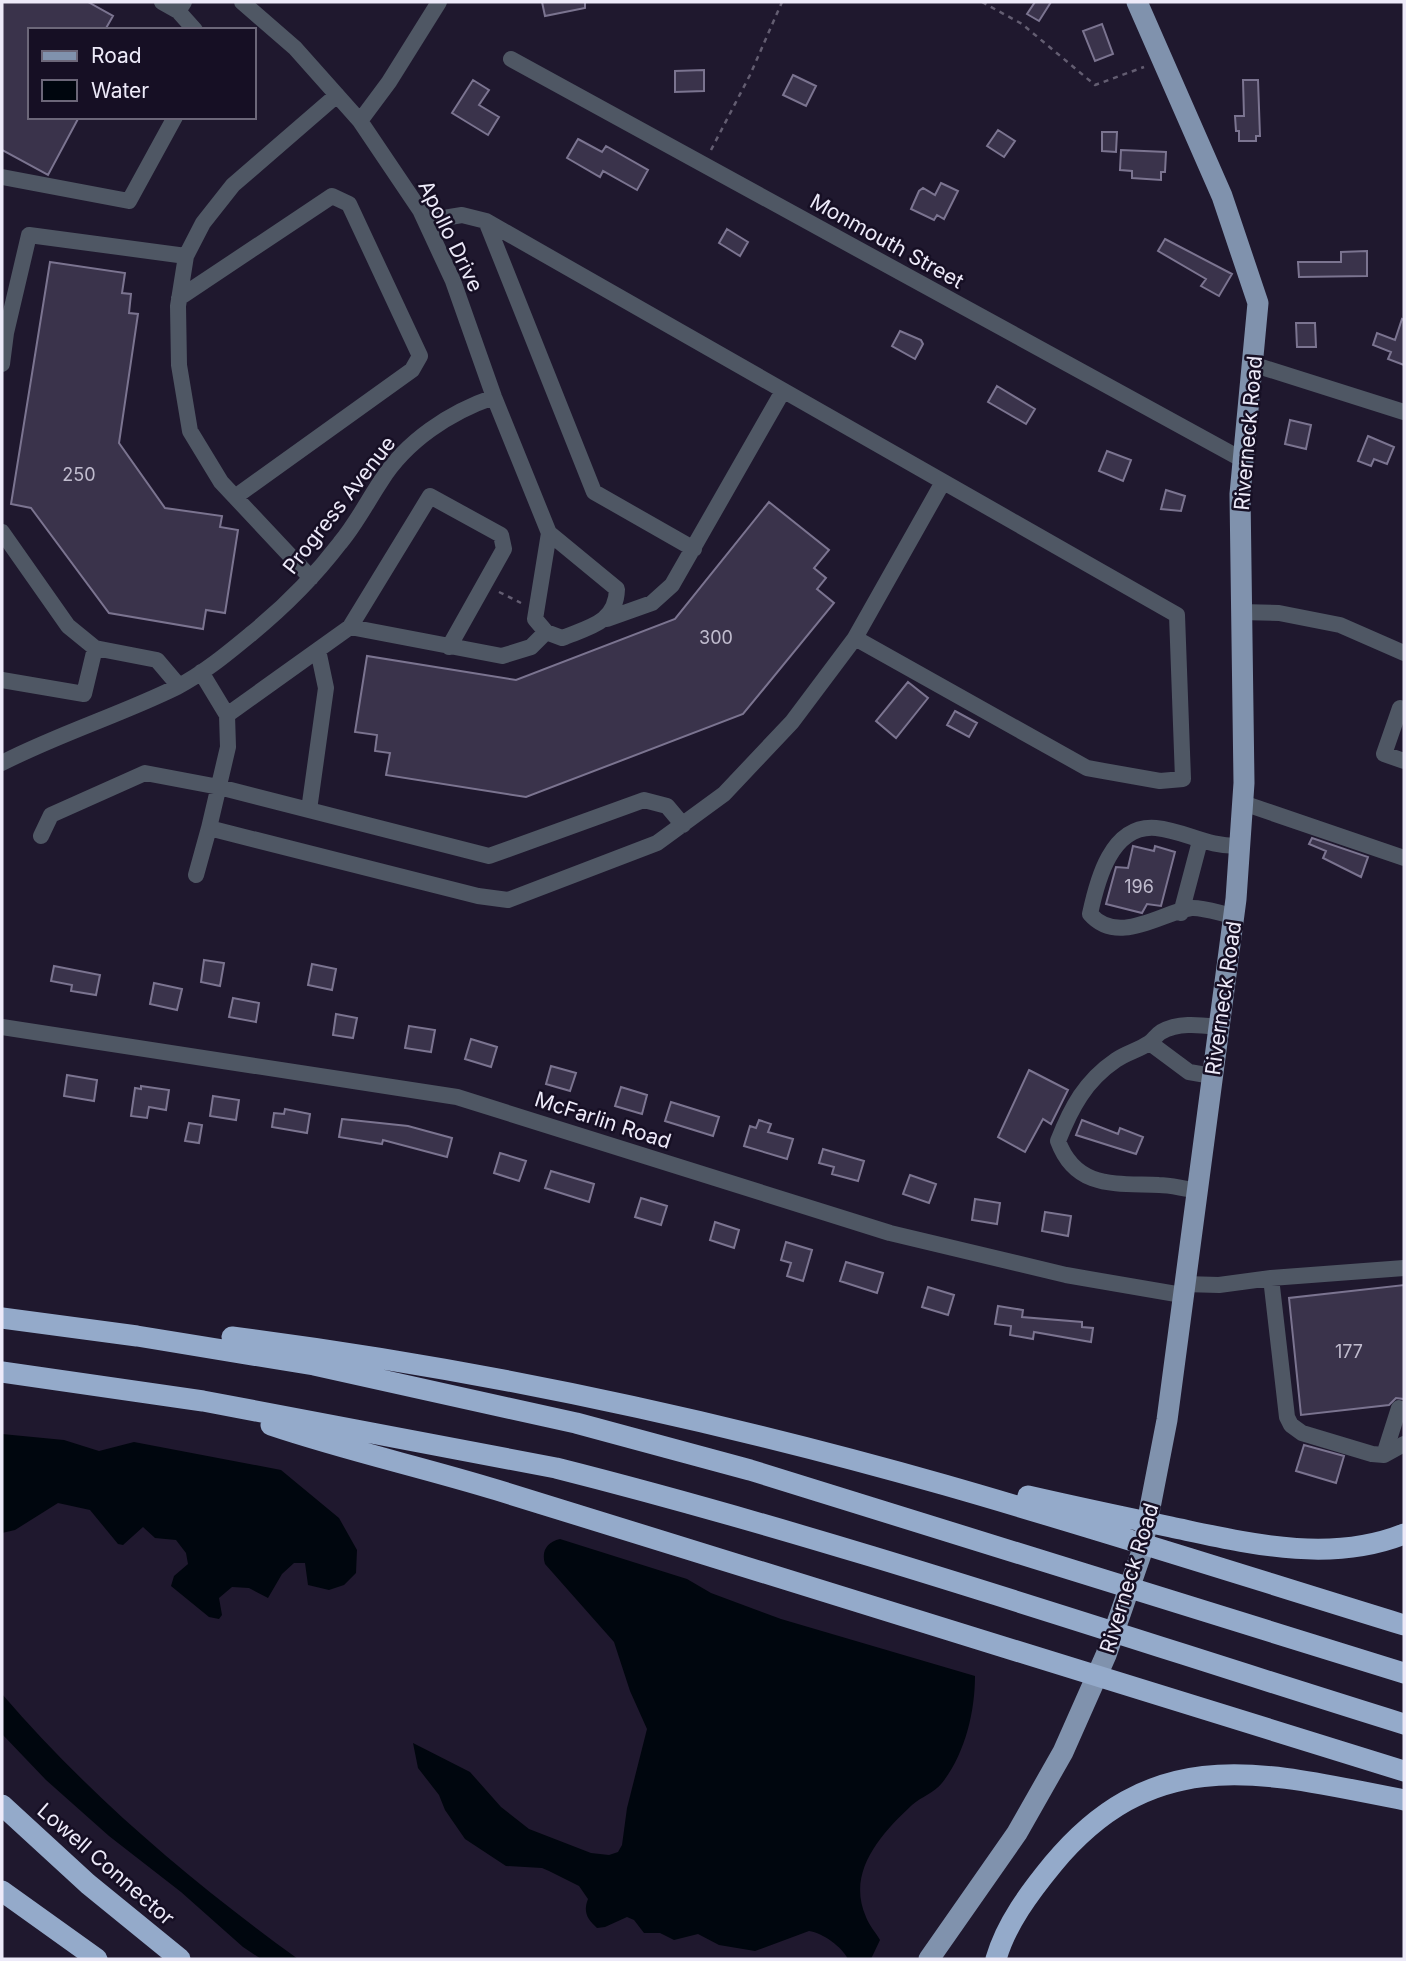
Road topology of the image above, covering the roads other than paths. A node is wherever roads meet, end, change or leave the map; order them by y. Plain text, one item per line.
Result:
1 (162, 2) edge
2 (242, 2) edge
3 (439, 2) edge
4 (1137, 2) edge
5 (181, 6) edge
6 (194, 28) edge
7 (511, 59) dead end
8 (337, 95) junction
9 (174, 119) edge
10 (360, 121) junction
11 (2, 177) edge
12 (425, 221) junction
13 (486, 221) junction
14 (186, 256) junction
15 (179, 298) junction
16 (4, 332) edge
17 (2, 364) edge
18 (1255, 365) junction
19 (783, 391) junction
20 (494, 397) junction
21 (1404, 412) edge
22 (1243, 460) junction
23 (943, 482) junction
24 (235, 497) junction
25 (2, 532) edge
26 (550, 533) junction
27 (694, 549) junction
28 (311, 578) junction
29 (1240, 612) junction
30 (607, 619) junction
31 (351, 627) junction
32 (547, 632) junction
33 (855, 638) junction
34 (449, 647) junction
35 (95, 648) junction
36 (318, 650) junction
37 (1404, 653) edge
38 (201, 672) junction
39 (2, 680) edge
40 (179, 686) junction
41 (1404, 710) edge
42 (227, 715) junction
43 (1404, 761) edge
44 (2, 763) edge
45 (219, 787) junction
46 (1243, 803) junction
47 (309, 810) junction
48 (683, 825) junction
49 (209, 828) junction
50 (41, 836) dead end
51 (1200, 841) junction
52 (1240, 846) junction
53 (1404, 858) edge
54 (196, 875) dead end
55 (1181, 913) junction
56 (1234, 916) junction
57 (2, 1027) edge
58 (1219, 1027) junction
59 (1150, 1043) junction
60 (1212, 1076) junction
61 (1197, 1191) junction
62 (1404, 1268) edge
63 (1270, 1278) junction
64 (1183, 1289) junction
65 (2, 1318) edge
66 (78, 1328) junction
67 (2, 1372) edge
68 (203, 1401) junction
69 (1399, 1408) dead end
70 (1404, 1444) edge
71 (829, 1454) junction
72 (1384, 1455) junction
73 (1404, 1534) edge
74 (1404, 1625) edge
75 (1404, 1673) edge
76 (1404, 1724) edge
77 (1404, 1771) edge
78 (1404, 1800) edge
79 (2, 1805) edge
80 (2, 1891) edge
81 (97, 1959) edge
82 (180, 1959) edge
83 (929, 1959) edge
84 (996, 1959) edge

1 - 5 street
2 - 8 street, Apollo Drive
3 - 10 street
4 - 18 main road, Riverneck Road
5 - 6 street
7 - 22 street, Monmouth Street
8 - 10 street, Apollo Drive
8 - 14 street
9 - 11 street
10 - 12 street, Apollo Drive
12 - 13 street
12 - 20 street, Apollo Drive
13 - 19 street
13 - 27 street
14 - 15 street
14 - 16 street
15 - 24 street
15 - 24 street
16 - 17 street
18 - 21 street
18 - 22 main road, Riverneck Road
19 - 23 street
19 - 27 street
20 - 26 street, Apollo Drive
20 - 28 street, Progress Avenue
22 - 29 main road, Riverneck Road
23 - 33 street
23 - 33 street
24 - 28 street
25 - 35 street
26 - 30 street, Apollo Drive
26 - 32 street
27 - 30 street
28 - 38 street, Progress Avenue
29 - 37 street
29 - 46 main road, Riverneck Road
30 - 32 street
31 - 34 street
31 - 34 street
31 - 36 street
32 - 34 street
33 - 48 street
35 - 39 street
35 - 40 street
36 - 42 street
36 - 47 street
38 - 40 street, Progress Avenue
38 - 42 street
40 - 44 street, Progress Avenue
41 - 43 street
42 - 45 street
45 - 47 street
45 - 49 street
45 - 50 street
46 - 52 main road, Riverneck Road
46 - 53 street
47 - 48 street
48 - 49 street
49 - 54 street
51 - 52 street
51 - 55 street
51 - 55 street
52 - 56 main road, Riverneck Road
55 - 56 street
56 - 58 main road, Riverneck Road
57 - 64 street, McFarlin Road
58 - 59 street
58 - 60 main road, Riverneck Road
59 - 60 street
59 - 61 street
60 - 61 main road, Riverneck Road
61 - 64 main road, Riverneck Road
62 - 63 street, McFarlin Road
63 - 64 street, McFarlin Road
63 - 72 street
64 - 83 main road, Riverneck Road
65 - 66 highway
66 - 71 highway
66 - 75 highway
67 - 68 highway
68 - 76 highway
68 - 77 highway
69 - 72 street
70 - 72 street
71 - 73 highway
71 - 74 highway
78 - 84 highway
79 - 82 highway, Lowell Connector
80 - 81 highway

